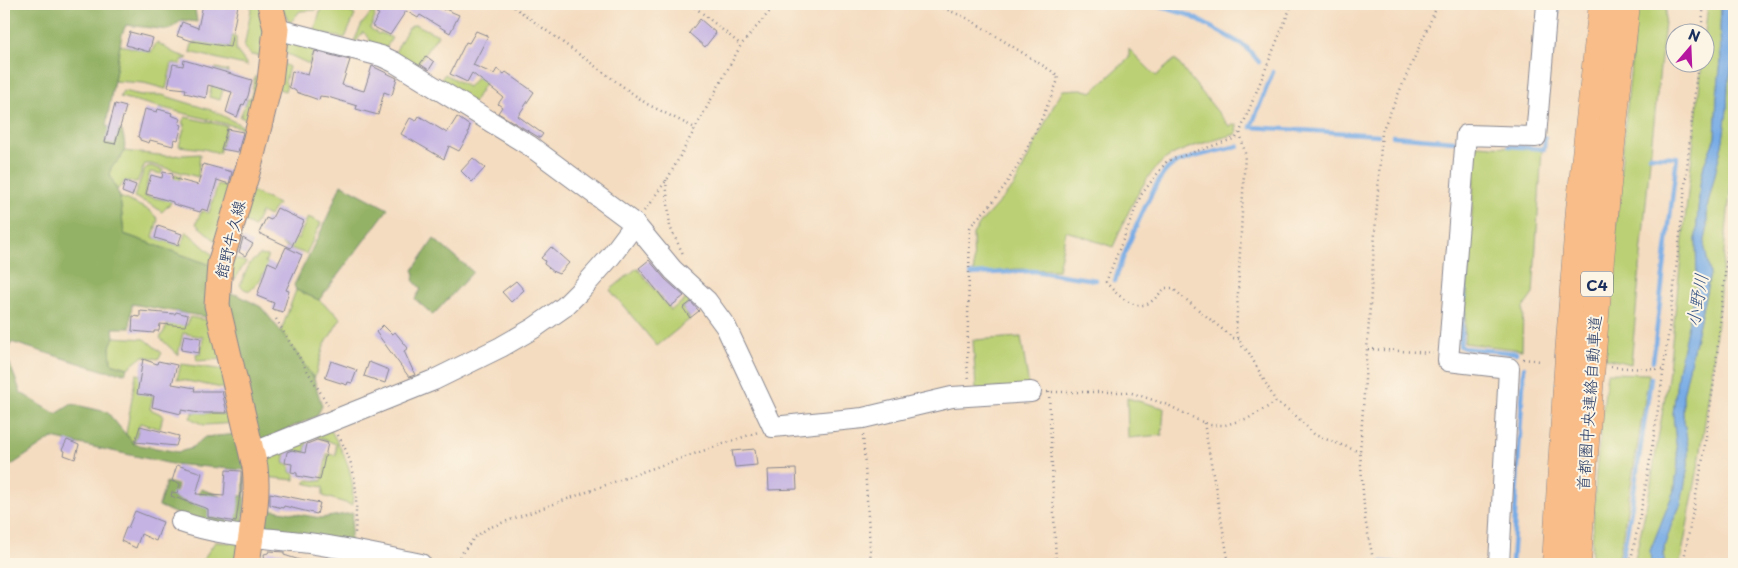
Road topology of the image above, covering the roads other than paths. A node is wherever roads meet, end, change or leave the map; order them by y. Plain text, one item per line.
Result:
1 (270, 4) edge
2 (1547, 4) edge
3 (1603, 4) edge
4 (1626, 4) edge
5 (276, 29) junction
6 (635, 224) junction
7 (1040, 392) road end
8 (252, 453) junction
9 (181, 522) dead end
10 (251, 538) junction
11 (247, 564) edge
12 (421, 564) edge
13 (1499, 564) edge
14 (1556, 564) edge
15 (1577, 564) edge

1 - 5 main road, 館野牛久線
2 - 13 street
3 - 14 highway, 首都圏中央連絡自動車道 / C4
4 - 15 highway, 首都圏中央連絡自動車道 / C4
5 - 6 street
5 - 8 main road, 館野牛久線
6 - 7 street
6 - 8 street
8 - 10 main road, 館野牛久線
9 - 10 street
10 - 11 main road, 館野牛久線
10 - 12 street

